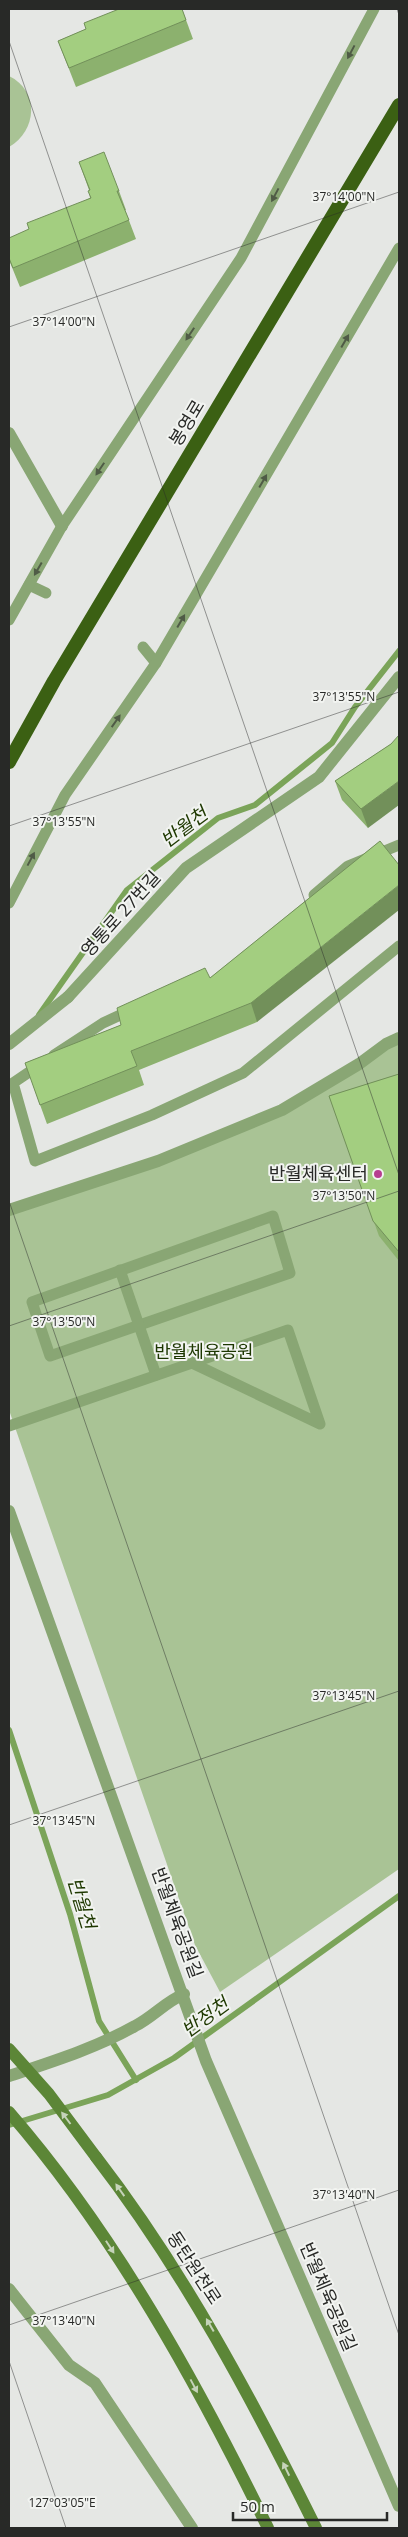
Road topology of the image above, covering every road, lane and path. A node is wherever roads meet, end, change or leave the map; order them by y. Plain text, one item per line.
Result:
1 (374, 9) edge
2 (399, 105) edge
3 (399, 248) edge
4 (9, 433) edge
5 (62, 526) junction
6 (29, 585) junction
7 (46, 593) dead end
8 (9, 620) edge
9 (143, 647) dead end
10 (156, 663) junction
11 (399, 677) edge
12 (9, 762) edge
13 (399, 845) edge
14 (9, 902) edge
15 (303, 904) edge
16 (399, 946) edge
17 (139, 1007) edge
18 (399, 1038) edge
19 (9, 1044) edge
20 (9, 1210) edge
21 (120, 1270) junction
22 (139, 1326) junction
23 (192, 1363) junction
24 (156, 1375) junction
25 (9, 1426) edge
26 (9, 1511) edge
27 (186, 2000) junction
28 (9, 2049) edge
29 (9, 2076) edge
30 (9, 2112) edge
31 (9, 2288) edge
32 (399, 2506) edge
33 (192, 2528) edge
34 (268, 2528) edge
35 (316, 2528) edge

1 -> 5 lane
2 - 12 highway, 봉영로
10 -> 3 lane
4 - 5 street
5 -> 6 lane
6 - 7 lane
6 - 8 lane
9 - 10 lane
14 -> 10 lane
11 - 19 street, 영통로 27번길
13 - 15 lane
16 - 17 lane
18 - 20 street
21 - 22 lane
21 - 22 lane
21 - 22 lane
22 - 24 lane
23 - 23 lane
23 - 24 lane
24 - 25 lane
26 - 27 street, 반월체육공원길
27 - 29 street
27 - 32 street, 반월체육공원길
35 -> 28 main road, 동탄원천로, bridge
30 -> 34 main road
31 - 33 street

